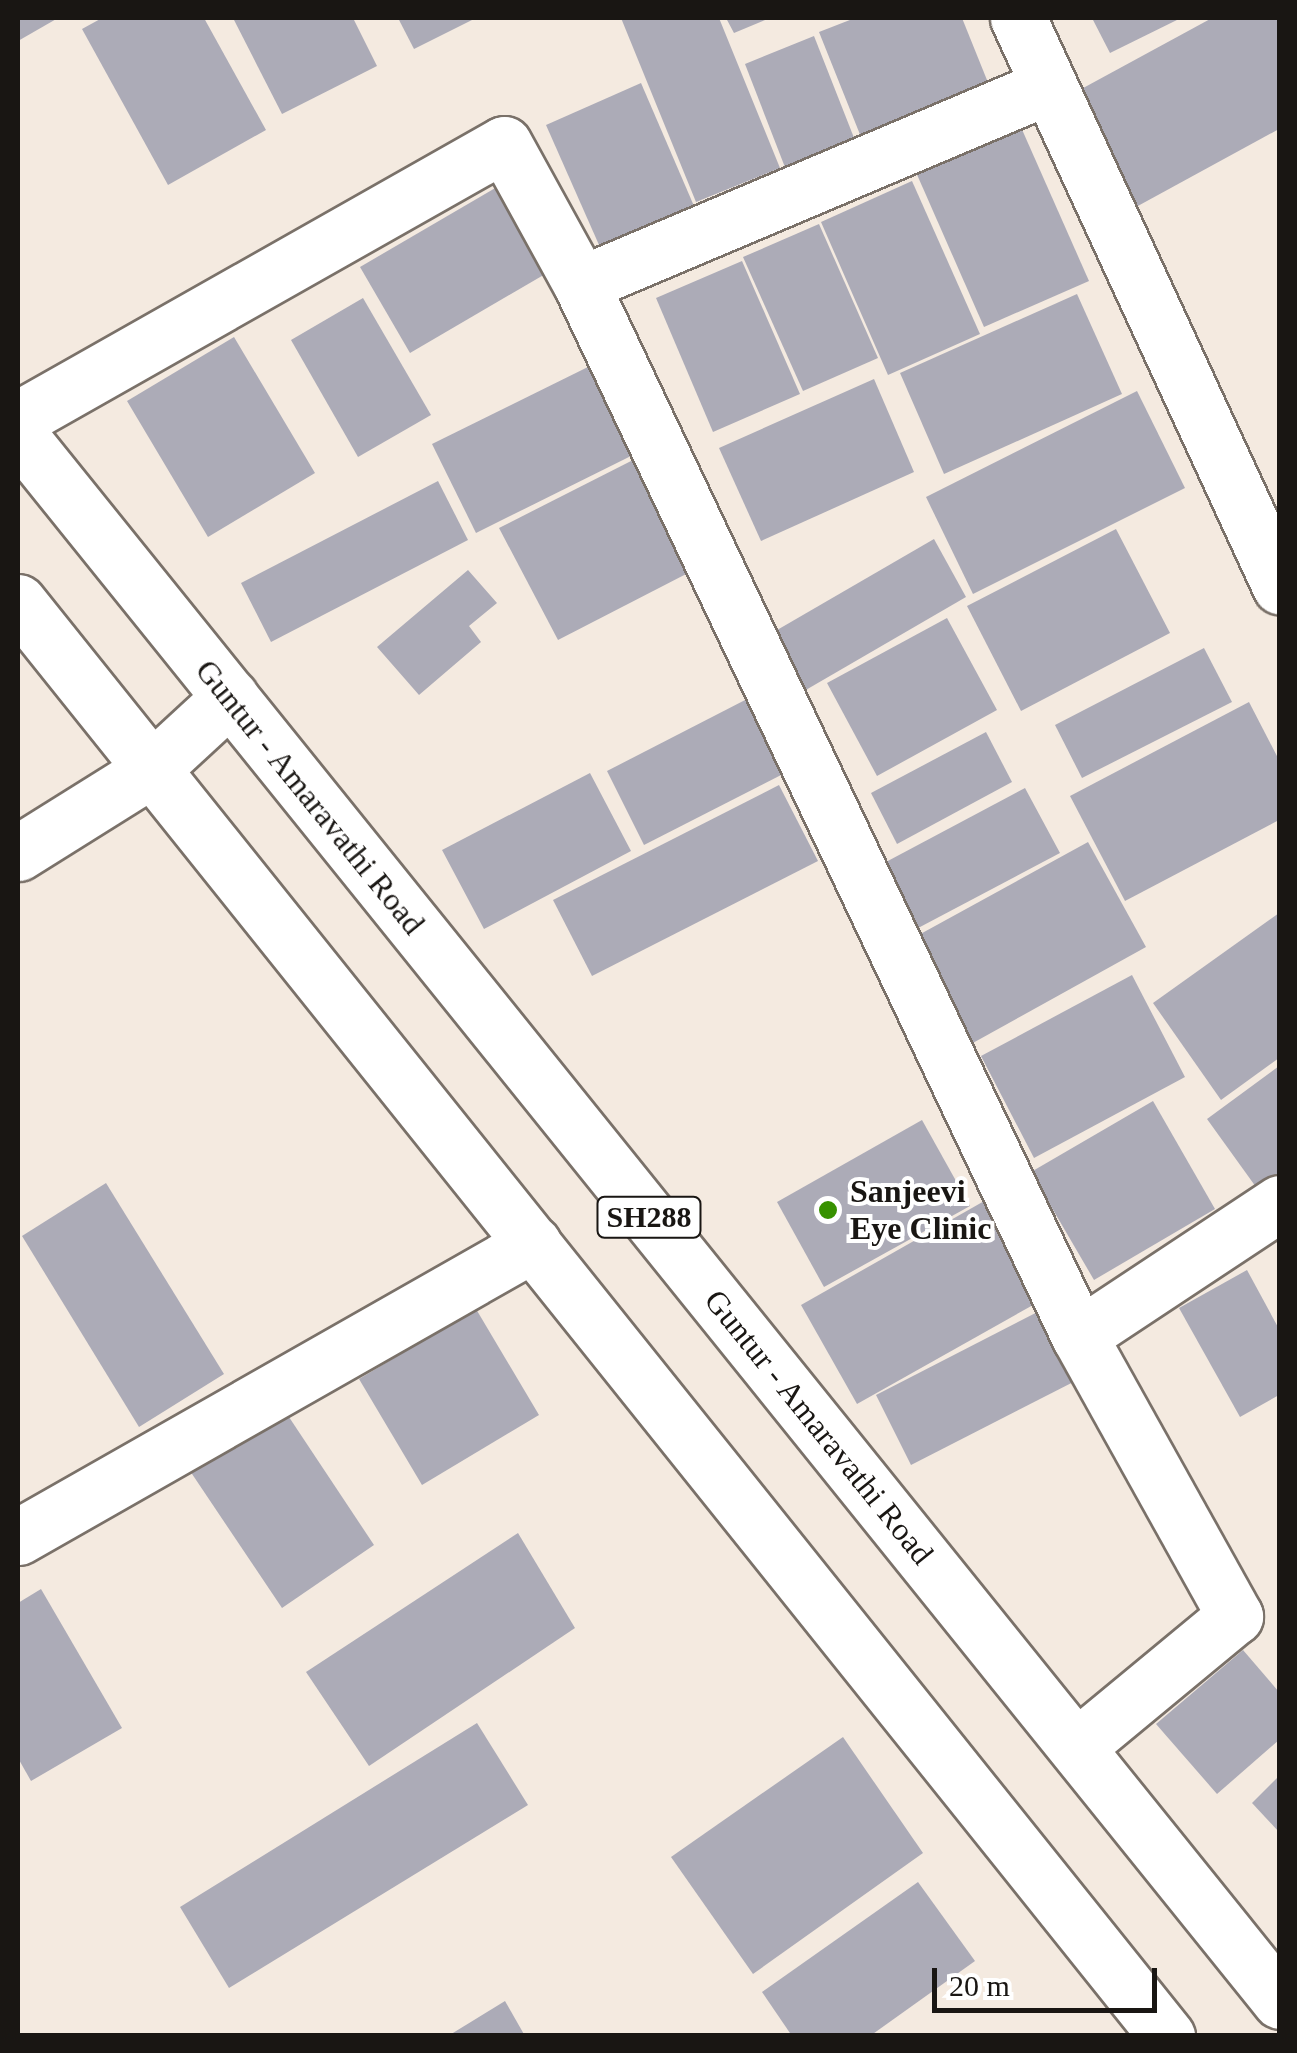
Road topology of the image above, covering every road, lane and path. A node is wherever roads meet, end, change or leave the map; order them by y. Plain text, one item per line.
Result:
1 (1018, 18) edge
2 (1048, 86) junction
3 (581, 284) junction
4 (18, 419) edge
5 (18, 434) edge
6 (1280, 586) edge
7 (18, 602) edge
8 (230, 697) junction
9 (151, 770) junction
10 (18, 853) edge
11 (1280, 1203) edge
12 (533, 1244) junction
13 (1079, 1336) junction
14 (18, 1537) edge
15 (1079, 1745) junction
16 (1280, 2000) edge
17 (1167, 2036) edge

1 - 2 street
2 - 3 street
2 - 6 street
3 - 4 street
3 - 13 street
5 - 8 street, Guntur - Amaravathi Road / SH288
7 - 9 street, SH288
8 - 9 street
8 - 15 street, Guntur - Amaravathi Road / SH288
9 - 10 street
9 - 12 street, SH288
11 - 13 street
12 - 14 street
12 - 17 street, SH288
13 - 15 street
15 - 16 street, Guntur - Amaravathi Road / SH288

